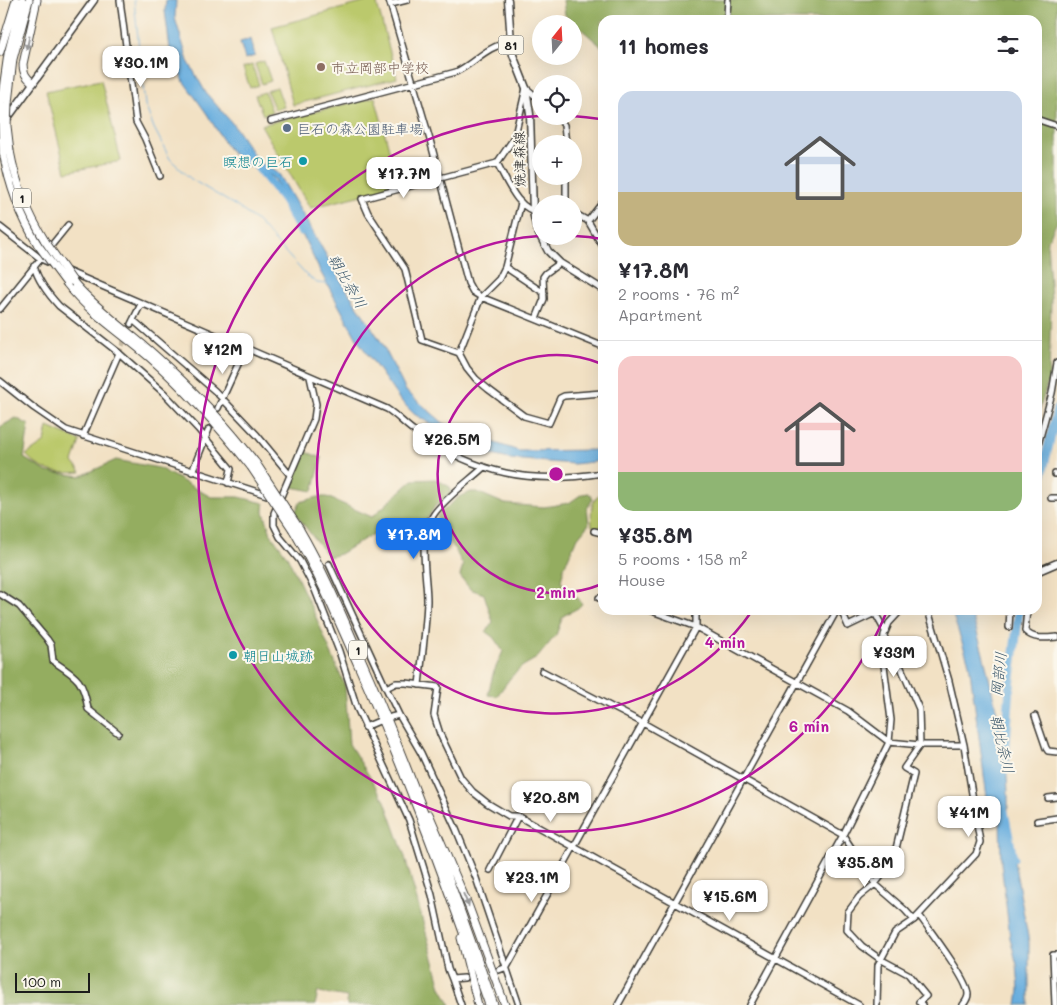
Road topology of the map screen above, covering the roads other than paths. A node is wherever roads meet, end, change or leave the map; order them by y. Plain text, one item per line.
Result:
1 (16, 0) edge
2 (22, 0) edge
3 (29, 0) edge
4 (37, 0) edge
5 (94, 0) edge
6 (120, 0) edge
7 (407, 0) edge
8 (508, 0) edge
9 (728, 0) edge
10 (390, 2) edge
11 (727, 15) edge
12 (511, 42) junction
13 (0, 52) edge
14 (33, 83) junction
15 (413, 83) junction
16 (526, 88) junction
17 (532, 94) edge
18 (4, 103) edge
19 (271, 121) dead end
20 (1042, 122) edge
21 (1, 125) edge
22 (1057, 126) edge
23 (497, 163) junction
24 (160, 176) dead end
25 (440, 179) junction
26 (533, 195) edge
27 (521, 203) junction
28 (598, 208) edge
29 (532, 211) edge
30 (582, 218) edge
31 (588, 221) junction
32 (68, 225) dead end
33 (0, 227) edge
34 (598, 238) edge
35 (544, 245) edge
36 (41, 259) junction
37 (560, 263) junction
38 (34, 266) junction
39 (505, 266) junction
40 (598, 287) edge
41 (544, 293) junction
42 (481, 297) junction
43 (141, 304) junction
44 (0, 309) edge
45 (536, 319) junction
46 (598, 344) edge
47 (246, 349) junction
48 (118, 353) junction
49 (459, 354) junction
50 (1057, 362) edge
51 (310, 377) junction
52 (0, 381) edge
53 (598, 393) edge
54 (222, 399) junction
55 (218, 408) dead end
56 (209, 429) dead end
57 (1042, 430) edge
58 (83, 436) junction
59 (205, 439) junction
60 (484, 467) junction
61 (192, 472) junction
62 (598, 474) edge
63 (290, 475) junction
64 (228, 483) junction
65 (280, 499) junction
66 (296, 529) junction
67 (594, 531) dead end
68 (598, 532) edge
69 (1057, 563) edge
70 (328, 564) dead end
71 (1042, 569) edge
72 (0, 594) edge
73 (662, 615) edge
74 (696, 615) edge
75 (836, 615) edge
76 (842, 615) edge
77 (871, 615) edge
78 (876, 615) edge
79 (896, 615) edge
80 (930, 615) edge
81 (1010, 615) edge
82 (1027, 615) edge
83 (696, 627) junction
84 (1009, 627) dead end
85 (884, 634) junction
86 (1057, 637) edge
87 (542, 671) dead end
88 (797, 684) junction
89 (419, 685) junction
90 (386, 688) junction
91 (399, 715) junction
92 (1034, 716) dead end
93 (392, 717) dead end
94 (380, 721) dead end
95 (643, 724) junction
96 (365, 726) junction
97 (118, 733) dead end
98 (889, 742) junction
99 (920, 745) junction
100 (964, 745) junction
101 (1057, 752) edge
102 (410, 776) junction
103 (744, 779) junction
104 (1057, 797) edge
105 (1048, 798) dead end
106 (518, 816) junction
107 (1057, 818) edge
108 (1037, 821) dead end
109 (843, 835) junction
110 (574, 848) junction
111 (490, 870) dead end
112 (444, 879) junction
113 (875, 884) junction
114 (674, 903) junction
115 (919, 915) junction
116 (914, 920) junction
117 (1057, 955) edge
118 (775, 959) junction
119 (880, 959) junction
120 (507, 967) junction
121 (499, 970) dead end
122 (464, 978) dead end
123 (452, 979) junction
124 (461, 1005) edge
125 (478, 1005) edge
126 (489, 1005) edge
127 (494, 1005) edge
128 (505, 1005) edge
129 (519, 1005) edge
130 (618, 1005) edge
131 (750, 1005) edge
132 (859, 1005) edge
133 (877, 1005) edge
134 (922, 1005) edge
135 (963, 1005) edge
136 (1056, 1005) edge

1 - 13 highway
2 - 18 highway
3 - 18 highway, 1
4 -> 14 highway
5 - 14 main road
6 - 24 street
7 - 10 street
8 - 12 main road, 焼津森線 / 81
9 - 11 street
10 - 15 street
12 - 15 street
12 - 16 main road, 焼津森線 / 81
14 - 21 main road
15 - 19 street
15 - 25 street
16 - 17 street
16 - 23 street
16 - 26 main road, 焼津森線 / 81
18 - 66 highway, 1, bridge
20 - 22 street
23 - 25 street
23 - 27 street
25 - 42 street
25 - 49 street
27 - 29 street
27 - 39 street
28 - 31 street
30 - 31 street
31 - 34 street
32 - 36 street
33 - 36 street
35 - 37 main road, 焼津森線 / 81
36 - 38 street
36 - 43 street
37 - 40 main road, 焼津森線 / 81
37 - 41 street
38 - 44 street
38 - 48 street
39 - 41 street
39 - 42 street
41 - 45 street
42 - 45 street
42 - 49 street
43 - 47 street
43 - 54 street
45 - 46 street
47 - 51 street
47 - 54 street
48 - 58 street
48 - 59 street
49 - 53 street
50 - 57 street
51 - 60 street
51 - 63 street
52 - 58 street
54 - 55 street
54 - 63 street
56 - 59 street
58 - 61 street
59 - 61 street
59 - 64 street
60 - 62 street
60 - 89 street
61 - 64 street
63 - 65 street
64 - 65 street
65 - 96 street
66 - 102 highway, 1
66 - 112 highway
67 - 68 street
69 - 71 main road
70 - 90 street
72 - 97 street
73 - 83 street
74 - 83 street
75 - 88 street
76 - 77 street
78 - 85 street
79 - 85 street
80 - 100 street
81 - 84 street
82 - 86 street
83 - 88 street
83 - 95 street
85 - 98 street
85 - 99 street
87 - 95 street
88 - 98 street
88 - 103 street
89 - 90 street
89 - 106 street
90 - 91 street
91 - 93 street
91 - 120 street
92 - 101 street
94 - 96 street
95 - 103 street
95 - 110 street
96 - 123 street
98 - 99 street
98 - 109 street
99 - 100 street
99 - 113 street
100 - 115 street
102 - 127 highway, 1
102 -> 128 highway
103 - 109 street
103 - 114 street
104 - 105 street
106 - 110 street
106 - 111 street
107 - 108 street
109 - 113 street
109 - 118 street
110 - 114 street
110 - 120 street
112 - 125 highway
112 - 126 highway
113 - 116 street
113 - 119 street
114 - 118 street
114 - 130 street
115 - 116 street
115 - 135 street
116 - 119 street
117 - 136 street
118 - 131 street
118 - 132 street
119 - 133 street
119 - 134 street
120 - 121 street
120 - 129 street
122 - 123 street
123 - 124 street

